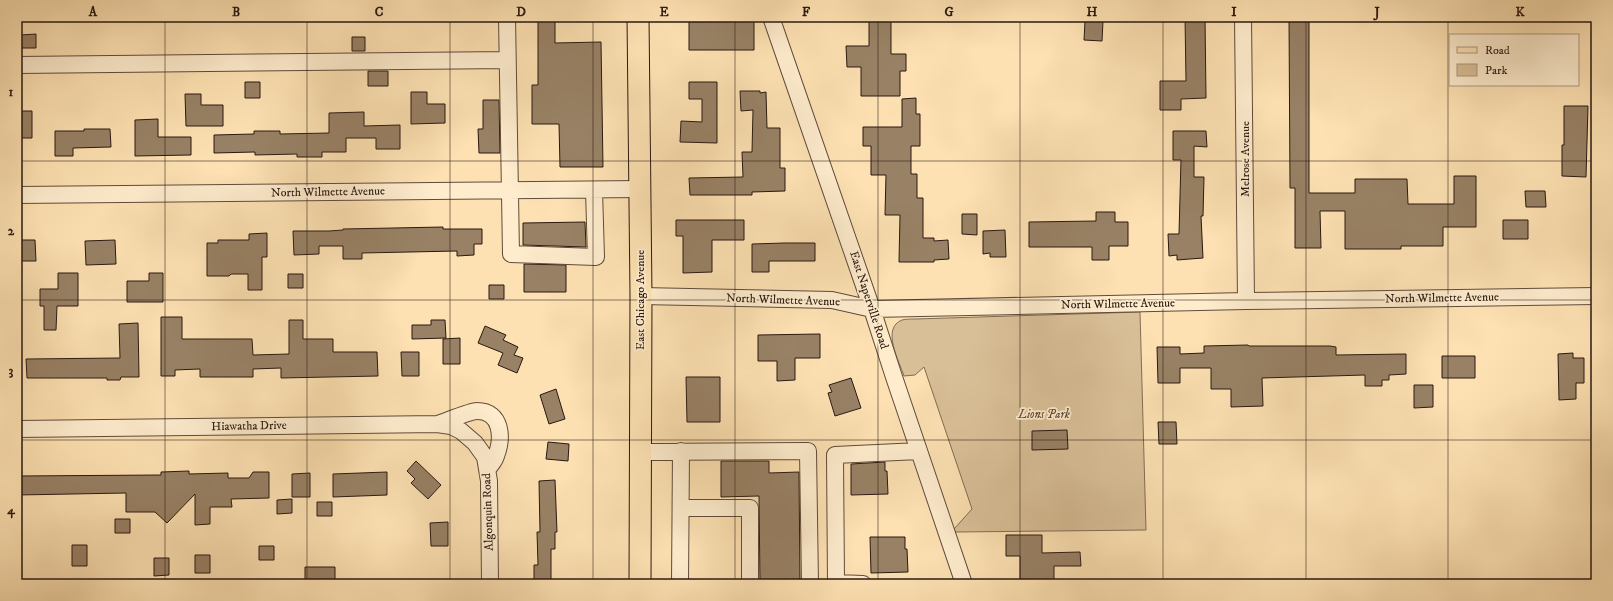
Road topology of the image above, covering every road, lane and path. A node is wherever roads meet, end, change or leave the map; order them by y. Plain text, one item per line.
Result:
1 (507, 17) edge
2 (638, 17) edge
3 (771, 17) edge
4 (1243, 17) edge
5 (507, 60) junction
6 (17, 65) edge
7 (640, 189) junction
8 (594, 190) junction
9 (509, 191) junction
10 (17, 195) edge
11 (641, 296) junction
12 (1596, 296) edge
13 (1246, 301) junction
14 (872, 309) junction
15 (437, 424) junction
16 (17, 429) edge
17 (475, 443) joint
18 (681, 451) junction
19 (919, 451) junction
20 (640, 452) junction
21 (488, 469) junction
22 (681, 508) junction
23 (490, 584) edge
24 (640, 584) edge
25 (680, 584) edge
26 (750, 584) edge
27 (810, 584) edge
28 (863, 584) edge
29 (964, 584) edge

1 - 5 street
2 - 7 main road, East Chicago Avenue
3 - 14 street, East Naperville Road
4 - 13 street, Melrose Avenue
5 - 6 street
5 - 9 street
7 - 8 street, North Wilmette Avenue
7 - 11 main road, East Chicago Avenue
8 - 9 street, North Wilmette Avenue
8 - 9 street
9 - 10 street, North Wilmette Avenue
11 - 14 street, North Wilmette Avenue
11 - 20 main road, East Chicago Avenue
12 - 13 street, North Wilmette Avenue
13 - 14 street, North Wilmette Avenue
14 - 19 street, East Naperville Road
15 - 16 street, Hiawatha Drive
15 - 17 street, Hiawatha Drive
15 - 21 street
17 - 21 street, Algonquin Road
18 - 20 street
18 - 22 street
18 - 27 street
19 - 28 street
19 - 29 street, East Naperville Road
20 - 24 main road, East Chicago Avenue
21 - 23 street, Algonquin Road
22 - 25 street
22 - 26 street

